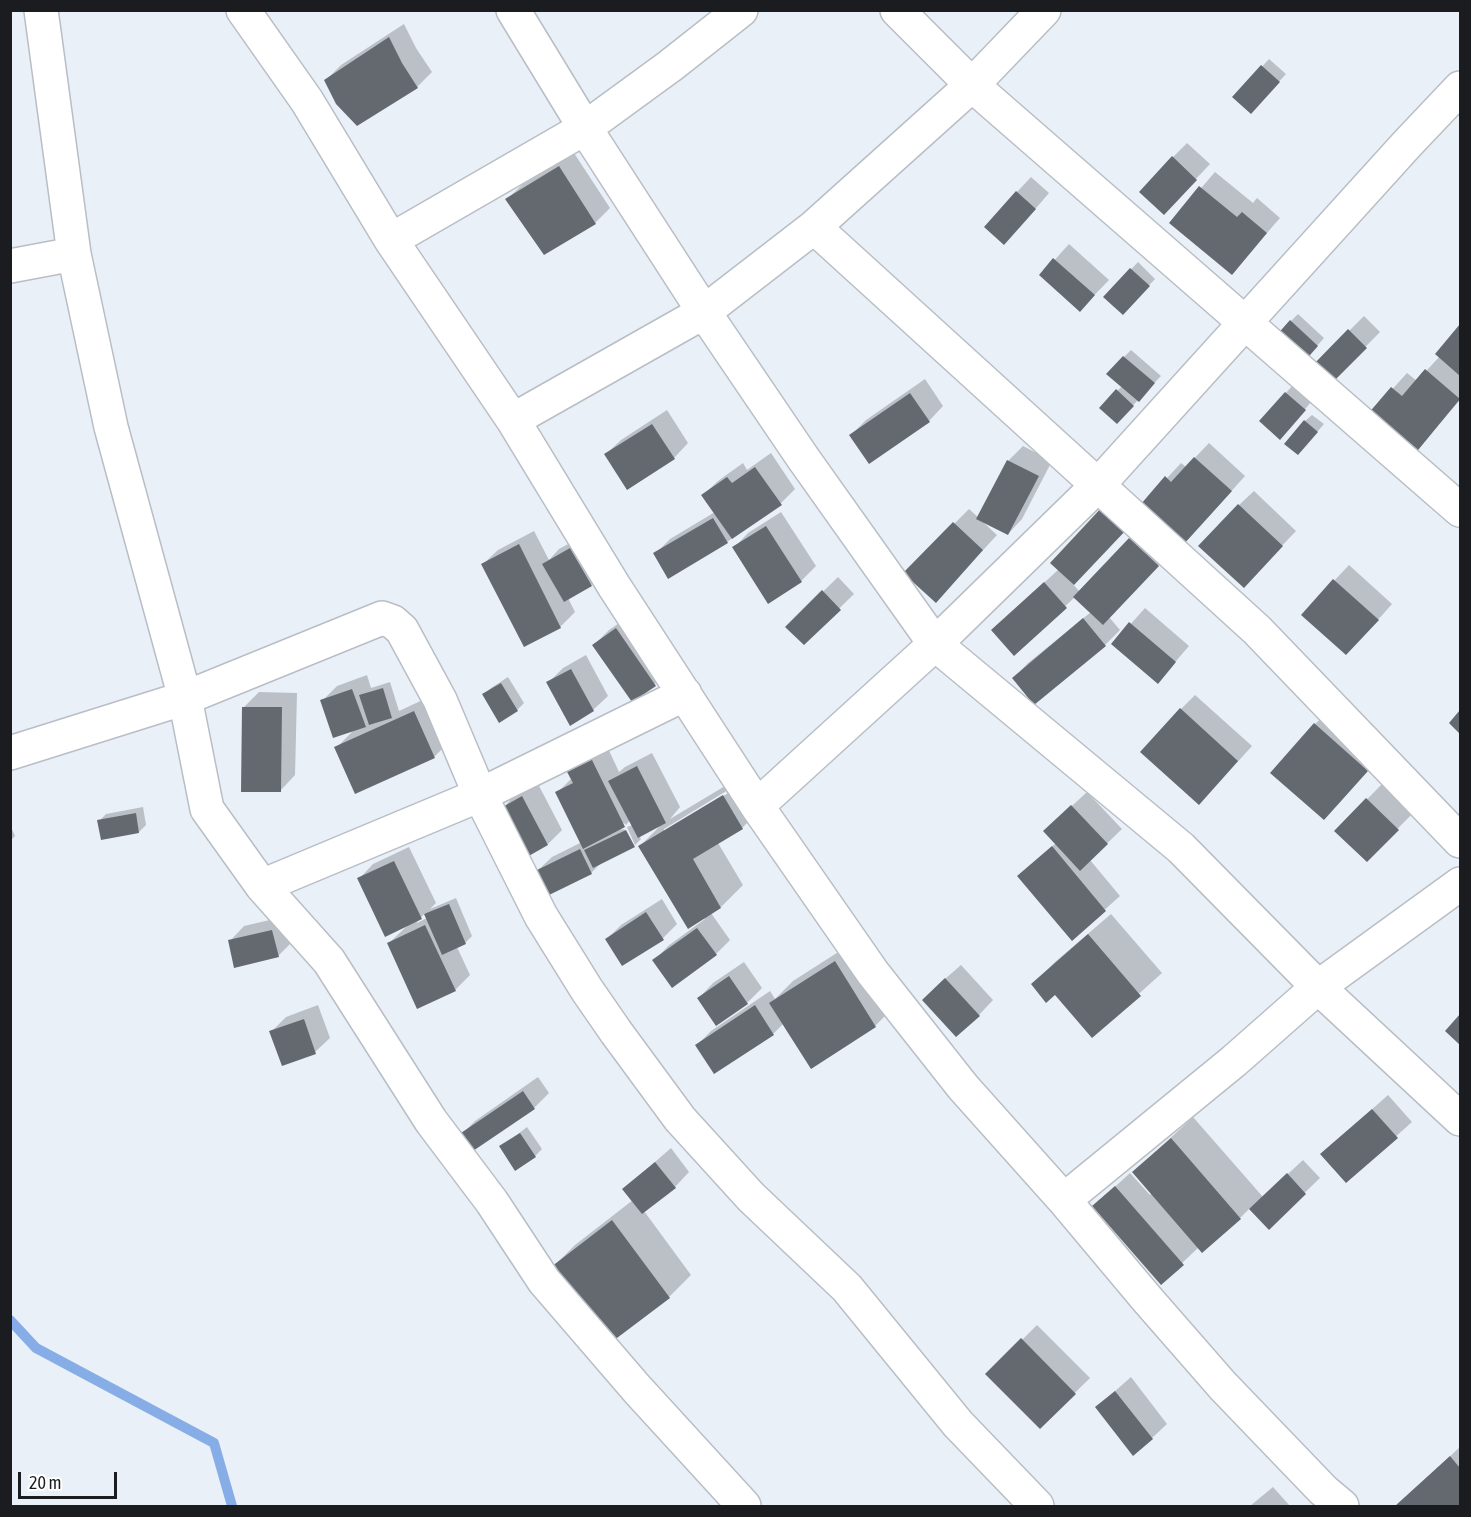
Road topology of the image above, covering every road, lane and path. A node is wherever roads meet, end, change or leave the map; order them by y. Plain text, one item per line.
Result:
1 (41, 10) edge
2 (243, 10) edge
3 (513, 10) edge
4 (741, 10) edge
5 (897, 10) edge
6 (1044, 10) edge
7 (972, 85) junction
8 (1461, 88) edge
9 (585, 128) junction
10 (814, 228) junction
11 (392, 240) junction
12 (74, 254) junction
13 (10, 266) edge
14 (704, 312) junction
15 (1246, 322) junction
16 (513, 420) junction
17 (1098, 485) junction
18 (1461, 510) edge
19 (935, 644) junction
20 (685, 694) junction
21 (185, 698) junction
22 (10, 753) edge
23 (480, 795) junction
24 (758, 806) junction
25 (1461, 841) edge
26 (1461, 884) edge
27 (262, 886) junction
28 (1318, 987) junction
29 (1461, 1119) edge
30 (1064, 1200) junction
31 (744, 1506) edge
32 (1037, 1506) edge
33 (1342, 1506) edge

1 - 12 street
2 - 11 street
3 - 9 street
4 - 9 street
5 - 7 street
6 - 7 street
7 - 10 street
7 - 15 street
8 - 15 street
9 - 11 street
9 - 14 street
10 - 14 street
10 - 17 street
11 - 16 street
12 - 13 street
12 - 21 street
14 - 16 street
14 - 19 street
15 - 17 street
15 - 18 street
16 - 20 street
17 - 19 street
17 - 25 street
19 - 24 street
19 - 28 street
20 - 23 street
20 - 24 street
21 - 22 street
21 - 23 street
21 - 27 street
23 - 27 street
23 - 32 street
24 - 30 street
26 - 28 street
27 - 31 street
28 - 29 street
28 - 30 street
30 - 33 street

